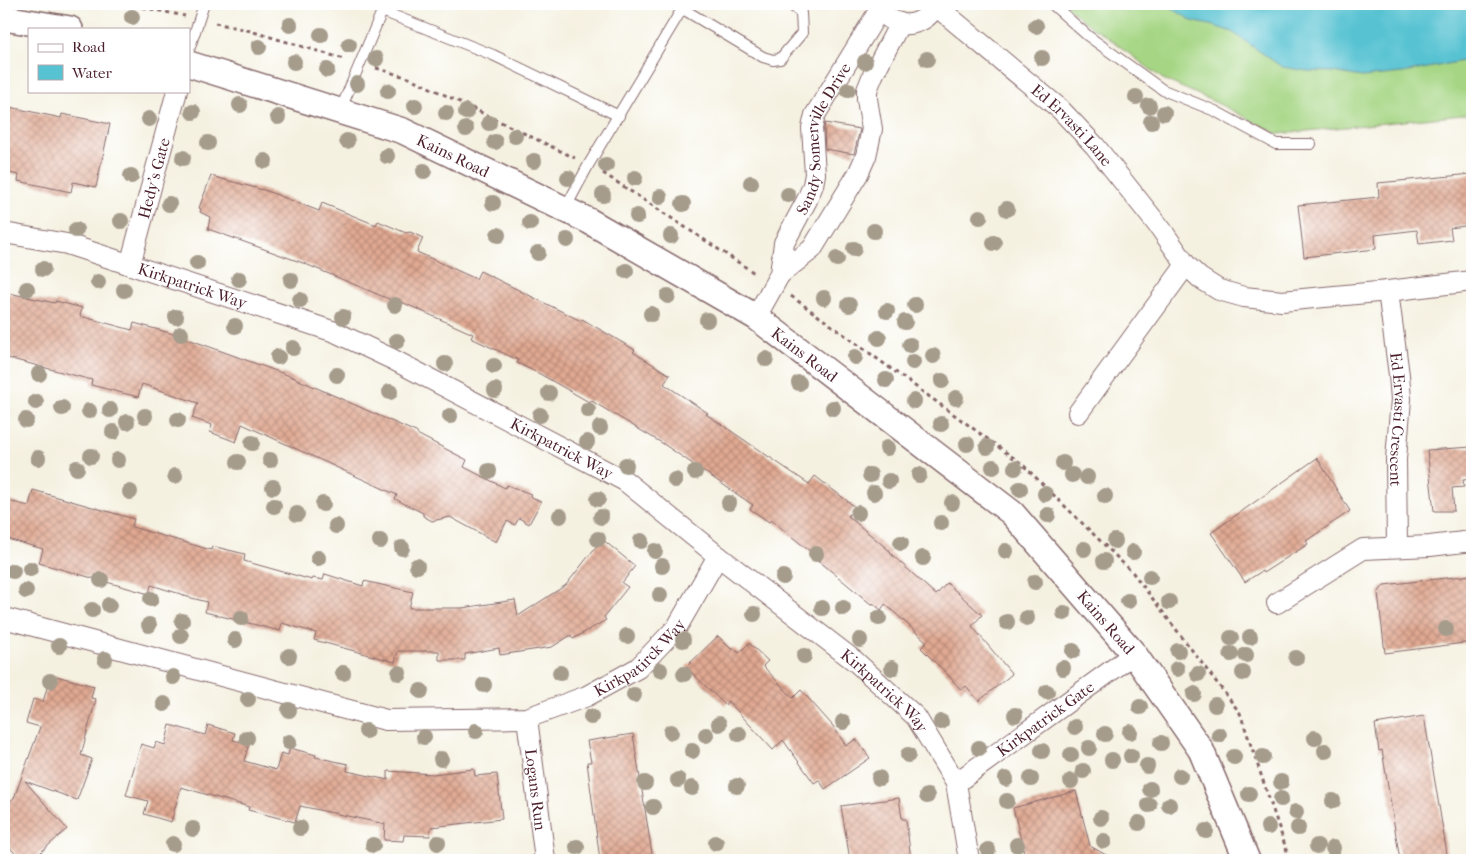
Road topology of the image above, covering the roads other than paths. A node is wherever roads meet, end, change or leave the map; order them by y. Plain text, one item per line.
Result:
1 (204, 4) edge
2 (790, 4) edge
3 (1052, 4) edge
4 (936, 5) edge
5 (684, 6) edge
6 (879, 6) edge
7 (383, 7) edge
8 (4, 18) edge
9 (900, 23) junction
10 (64, 28) edge
11 (190, 47) edge
12 (190, 64) edge
13 (177, 92) edge
14 (340, 112) junction
15 (619, 116) junction
16 (1311, 144) dead end
17 (565, 209) junction
18 (4, 233) edge
19 (130, 265) junction
20 (1186, 265) junction
21 (780, 274) junction
22 (1472, 281) edge
23 (1388, 291) junction
24 (756, 317) junction
25 (1078, 413) dead end
26 (1472, 541) edge
27 (1397, 546) junction
28 (718, 556) junction
29 (1277, 603) dead end
30 (4, 618) edge
31 (1134, 654) junction
32 (527, 718) junction
33 (956, 783) junction
34 (544, 860) edge
35 (969, 860) edge
36 (1248, 860) edge

1 - 11 lane
2 - 5 lane
3 - 16 lane
4 - 9 street
4 - 20 street, Ed Ervasti Lane
5 - 15 lane
6 - 9 street
6 - 21 street, Sandy Somerville Drive
7 - 14 lane
7 - 15 lane
8 - 10 street
9 - 21 street, Sandy Somerville Drive
12 - 14 street, Kains Road
13 - 19 street, Hedy's Gate
14 - 17 street, Kains Road
15 - 17 lane
17 - 24 street, Kains Road
18 - 19 street, Kirkpatrick Way
19 - 28 street, Kirkpatrick Way
20 - 23 street, Ed Ervasti Lane
20 - 25 street
21 - 24 street, Sandy Somerville Drive
22 - 23 street, Ed Ervasti Lane
23 - 27 street, Ed Ervasti Crescent
24 - 31 street, Kains Road
26 - 27 street
27 - 29 street
28 - 32 street, Kirkpatirck Way
28 - 33 street, Kirkpatrick Way
30 - 32 street
31 - 33 street, Kirkpatrick Gate
31 - 36 street, Kains Road
32 - 34 street, Logans Run
33 - 35 street, Kirkpatrick Way

